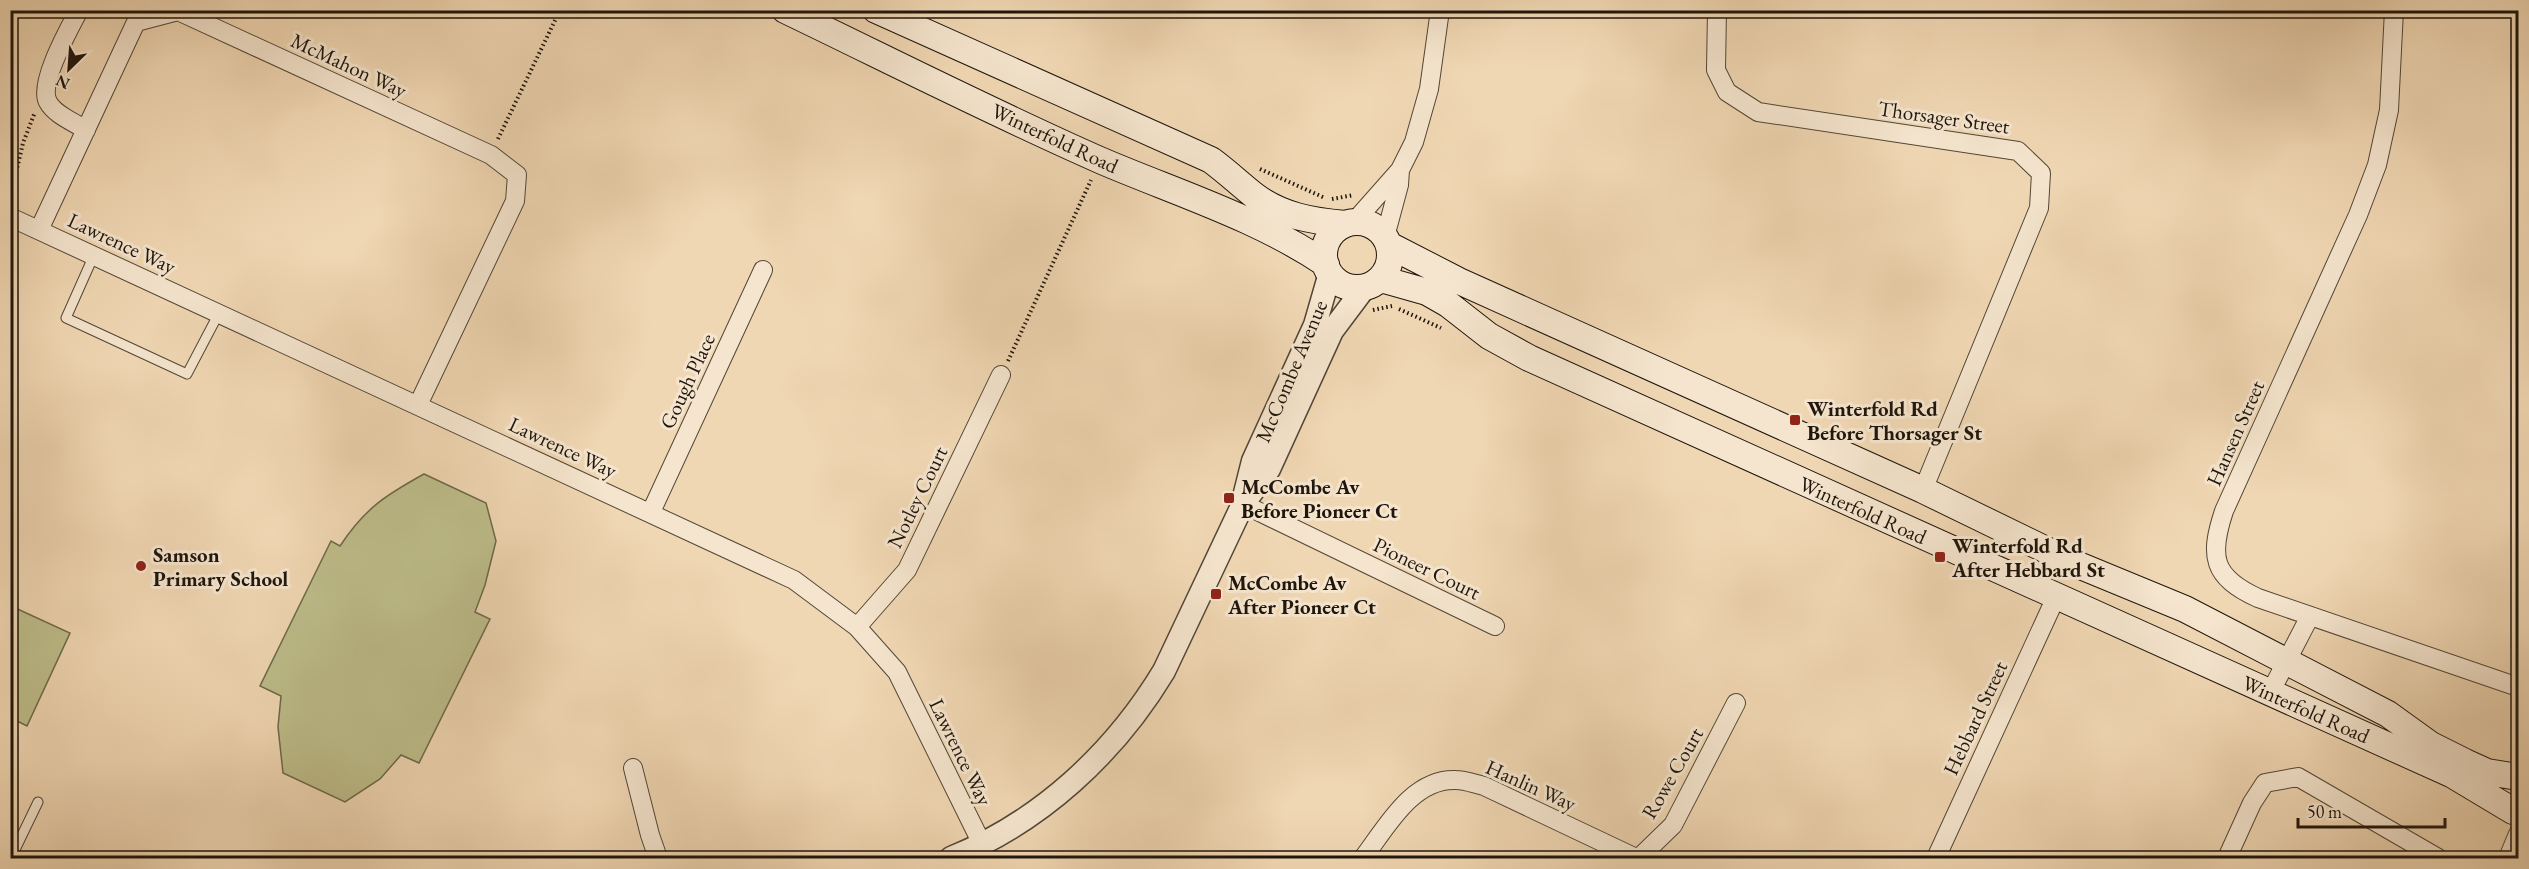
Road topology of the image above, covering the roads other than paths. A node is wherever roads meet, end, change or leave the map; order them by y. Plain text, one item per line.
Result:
1 (79, 10) edge
2 (785, 10) edge
3 (876, 10) edge
4 (1440, 10) edge
5 (1717, 10) edge
6 (2394, 10) edge
7 (86, 129) junction
8 (1400, 170) junction
9 (10, 217) edge
10 (1349, 223) junction
11 (39, 230) junction
12 (1387, 241) junction
13 (94, 255) junction
14 (1328, 269) junction
15 (763, 270) dead end
16 (1373, 283) junction
17 (219, 313) junction
18 (1001, 375) road end
19 (418, 405) junction
20 (1923, 490) junction
21 (1243, 504) junction
22 (651, 512) junction
23 (2056, 597) junction
24 (2310, 616) junction
25 (1495, 626) dead end
26 (857, 627) junction
27 (2287, 660) junction
28 (2518, 687) edge
29 (2270, 693) junction
30 (1736, 704) dead end
31 (633, 768) dead end
32 (2518, 777) edge
33 (38, 802) dead end
34 (2517, 815) edge
35 (983, 846) junction
36 (11, 858) edge
37 (658, 858) edge
38 (951, 858) edge
39 (1363, 858) edge
40 (1638, 858) edge
41 (1936, 858) edge
42 (2227, 858) edge
43 (2438, 858) edge
44 (2508, 858) edge

1 - 7 street
2 - 14 main road, Winterfold Road
3 - 10 main road, Winterfold Road
4 - 8 street
5 - 20 street, Thorsager Street
6 - 24 street, Hansen Street
7 - 11 street, McMahon Way
7 - 19 street, McMahon Way
8 - 10 street
8 - 12 street
9 - 11 street, Lawrence Way
10 - 12 main road
10 - 14 main road
11 - 13 street, Lawrence Way
12 - 16 main road
12 - 20 main road, Winterfold Road
13 - 17 street, Lawrence Way
13 - 17 lane
14 - 16 main road
14 - 21 street, McCombe Avenue
15 - 22 street, Gough Place
16 - 21 street, McCombe Avenue
16 - 23 main road, Winterfold Road
17 - 19 street, Lawrence Way
18 - 26 street, Notley Court
19 - 22 street, Lawrence Way
20 - 27 main road, Winterfold Road
21 - 25 street, Pioneer Court
21 - 35 street, McCombe Avenue
22 - 26 street, Lawrence Way
23 - 29 main road, Winterfold Road
23 - 41 street, Hebbard Street
24 - 27 street
24 - 28 street, Hansen Street
26 - 35 street, Lawrence Way
27 - 29 street
27 - 32 main road, Winterfold Road
29 - 34 main road, Winterfold Road
30 - 40 street, Rowe Court
31 - 37 street
33 - 36 lane
34 - 44 street
35 - 38 street, McCombe Avenue
39 - 40 street, Hanlin Way
42 - 43 street

